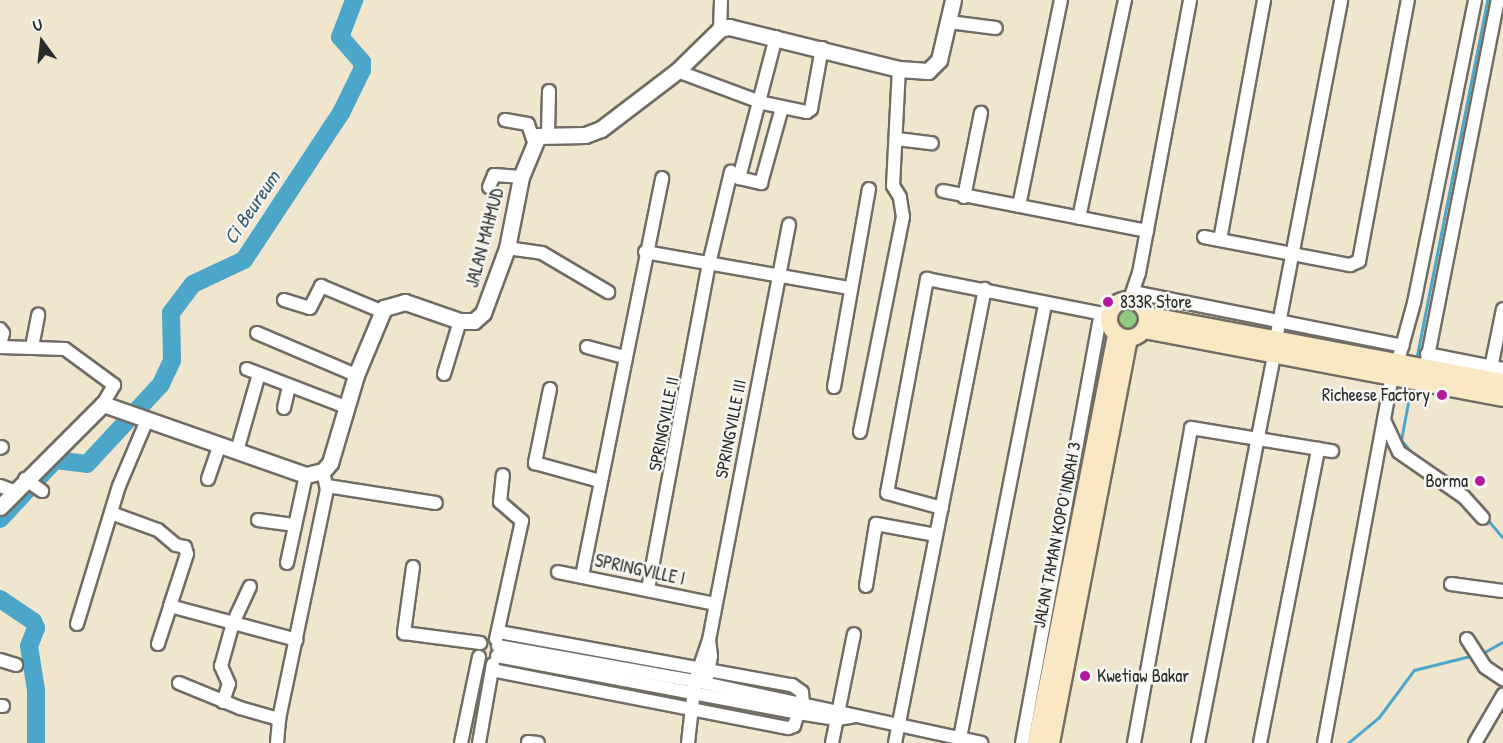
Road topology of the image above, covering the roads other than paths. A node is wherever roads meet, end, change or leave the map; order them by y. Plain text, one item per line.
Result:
1 (721, 0) edge
2 (953, 0) edge
3 (1061, 0) edge
4 (1125, 0) edge
5 (1190, 0) edge
6 (1264, 0) edge
7 (1341, 0) edge
8 (1408, 0) edge
9 (1475, 0) edge
10 (1499, 9) edge
11 (949, 22) junction
12 (996, 28) dead end
13 (720, 29) junction
14 (776, 37) junction
15 (822, 48) junction
16 (899, 69) junction
17 (678, 71) junction
18 (549, 91) dead end
19 (760, 101) junction
20 (782, 108) junction
21 (981, 113) dead end
22 (505, 120) dead end
23 (540, 136) junction
24 (897, 139) junction
25 (932, 143) dead end
26 (731, 171) dead end
27 (521, 177) junction
28 (662, 178) dead end
29 (489, 187) dead end
30 (869, 189) dead end
31 (943, 191) dead end
32 (964, 197) junction
33 (1019, 206) junction
34 (1079, 218) junction
35 (789, 225) dead end
36 (1147, 231) junction
37 (1204, 237) dead end
38 (1220, 240) junction
39 (507, 248) junction
40 (645, 252) junction
41 (1292, 254) junction
42 (709, 264) junction
43 (779, 277) junction
44 (850, 288) junction
45 (985, 289) junction
46 (608, 292) dead end
47 (1131, 296) junction
48 (284, 300) dead end
49 (1045, 303) junction
50 (1503, 309) edge
51 (381, 311) junction
52 (1105, 314) junction
53 (38, 315) dead end
54 (460, 321) junction
55 (0, 329) edge
56 (1134, 329) junction
57 (257, 333) dead end
58 (1277, 339) junction
59 (0, 346) edge
60 (32, 347) junction
61 (587, 348) dead end
62 (625, 357) junction
63 (1410, 366) junction
64 (444, 374) dead end
65 (1497, 374) edge
66 (356, 375) junction
67 (289, 386) junction
68 (834, 387) dead end
69 (550, 389) dead end
70 (1503, 398) edge
71 (103, 404) junction
72 (346, 407) junction
73 (284, 408) dead end
74 (139, 417) junction
75 (1384, 420) junction
76 (860, 432) dead end
77 (1257, 438) junction
78 (220, 445) junction
79 (1317, 449) junction
80 (237, 451) junction
81 (1332, 452) dead end
82 (306, 475) junction
83 (503, 475) dead end
84 (208, 479) dead end
85 (325, 479) junction
86 (600, 481) junction
87 (10, 496) edge
88 (436, 503) dead end
89 (942, 508) junction
90 (111, 513) junction
91 (1483, 518) dead end
92 (258, 520) dead end
93 (295, 525) junction
94 (936, 535) junction
95 (287, 563) dead end
96 (413, 567) dead end
97 (558, 572) dead end
98 (582, 576) junction
99 (1451, 584) dead end
100 (866, 586) dead end
101 (250, 587) dead end
102 (648, 589) junction
103 (1503, 591) edge
104 (715, 604) junction
105 (170, 606) junction
106 (1056, 606) junction
107 (233, 622) junction
108 (77, 624) dead end
109 (854, 634) dead end
110 (1467, 639) dead end
111 (297, 640) junction
112 (480, 643) junction
113 (158, 644) dead end
114 (496, 651) junction
115 (479, 657) junction
116 (0, 660) edge
117 (16, 665) dead end
118 (704, 668) junction
119 (1503, 679) edge
120 (179, 683) dead end
121 (699, 687) junction
122 (1503, 695) edge
123 (223, 702) junction
124 (695, 708) junction
125 (800, 708) junction
126 (1500, 710) edge
127 (837, 714) junction
128 (279, 719) junction
129 (898, 726) junction
130 (688, 738) edge
131 (959, 741) edge
132 (277, 743) edge
133 (461, 743) edge
134 (478, 743) edge
135 (832, 743) edge
136 (895, 743) edge
137 (981, 743) edge
138 (1022, 743) edge
139 (1036, 743) edge
140 (1050, 743) edge
141 (1134, 743) edge
142 (1197, 743) edge
143 (1260, 743) edge
144 (1324, 743) edge
145 (1475, 743) edge

1 - 13 street
2 - 11 street
3 - 33 street
4 - 34 street
5 - 36 street
6 - 38 street
7 - 41 street
8 - 41 street
9 - 63 street
10 - 63 street
11 - 12 street
11 - 16 street
13 - 14 street
13 - 17 street
14 - 15 street
14 - 19 street
15 - 16 street
15 - 20 street
16 - 24 street
17 - 19 street
17 - 23 street
18 - 23 street
19 - 20 street
19 - 20 street
21 - 32 street
22 - 23 street
23 - 27 street, JALAN MAHMUD
24 - 25 street
24 - 76 street
26 - 42 street, SPRINGVILLE II
27 - 29 street
27 - 39 street, JALAN MAHMUD
28 - 40 street
30 - 44 street
31 - 32 street
32 - 33 street
33 - 34 street
34 - 36 street
35 - 43 street, SPRINGVILLE III
36 - 47 street
37 - 38 street
38 - 41 street
39 - 46 street
39 - 54 street, JALAN MAHMUD
40 - 42 street
40 - 62 street
41 - 58 street
42 - 43 street
42 - 102 street, SPRINGVILLE II
43 - 44 street
43 - 104 street, SPRINGVILLE III
44 - 68 street
45 - 49 street
45 - 89 street
45 - 89 street
47 - 52 main road
47 - 56 main road
47 - 58 street
48 - 51 street
49 - 52 street
49 - 131 street
50 - 65 street
51 - 54 street
51 - 66 street
52 - 56 main road
52 - 106 street
53 - 60 street
54 - 64 street
55 - 59 street
56 - 58 main road
56 - 106 main road, JALAN TAMAN KOPO INDAH 3
56 - 140 main road, JALAN TAMAN KOPO INDAH 3
57 - 66 street
58 - 63 main road
58 - 77 street
59 - 60 street
60 - 71 street
61 - 62 street
62 - 86 street
63 - 65 main road
63 - 70 main road
63 - 75 street
66 - 72 street
67 - 72 street
67 - 73 street
67 - 80 street
69 - 86 street
71 - 74 street
71 - 87 street
72 - 85 street
74 - 78 street
74 - 90 street
75 - 91 street
75 - 144 street
77 - 79 street
77 - 141 street
77 - 142 street
78 - 80 street
78 - 84 street
79 - 81 street
79 - 143 street
80 - 82 street
82 - 85 street
82 - 93 street
83 - 114 street
85 - 88 street
85 - 111 street
86 - 98 street
89 - 94 street
90 - 105 street
90 - 108 street
92 - 93 street
93 - 95 street
94 - 100 street
94 - 129 street
96 - 112 street
97 - 98 street, SPRINGVILLE I
98 - 102 street, SPRINGVILLE I
99 - 103 street
101 - 107 street
102 - 104 street, SPRINGVILLE I
104 - 118 street, SPRINGVILLE III
105 - 107 street
105 - 113 street
106 - 138 street
106 - 139 main road, JALAN TAMAN KOPO INDAH 3
107 - 111 street
107 - 123 street
109 - 127 street
110 - 119 street
111 - 128 street
112 - 114 street
112 - 115 street
114 - 115 street
114 - 118 street
114 - 121 street
114 - 124 street
114 - 134 street
115 - 133 street
116 - 117 street
118 - 121 street, SPRINGVILLE III
118 - 125 street
120 - 123 street
121 - 124 street, SPRINGVILLE III
121 - 125 street
122 - 126 street
123 - 128 street
124 - 125 street
124 - 130 street, SPRINGVILLE III
125 - 127 street
126 - 145 street
127 - 129 street
127 - 135 street
128 - 132 street
129 - 131 street
129 - 136 street
131 - 137 street

